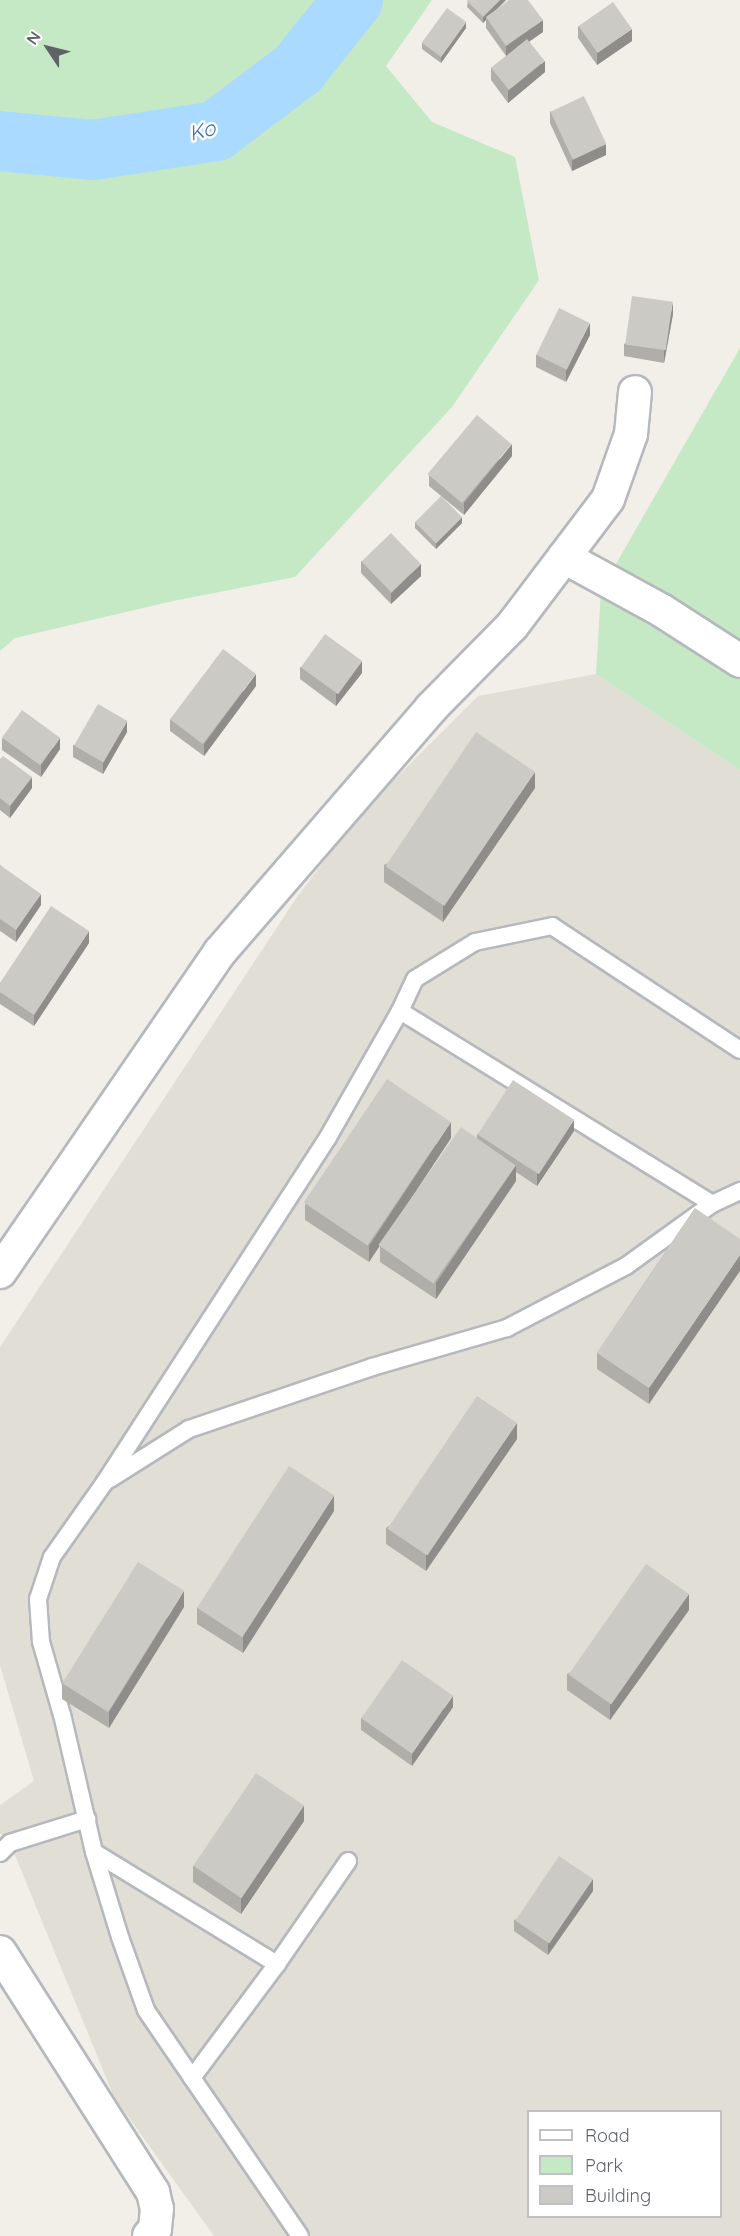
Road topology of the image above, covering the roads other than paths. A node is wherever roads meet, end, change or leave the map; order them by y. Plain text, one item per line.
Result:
1 (635, 392) dead end
2 (564, 558) junction
3 (740, 661) edge
4 (400, 1011) junction
5 (740, 1050) edge
6 (740, 1191) edge
7 (712, 1204) junction
8 (0, 1272) edge
9 (105, 1482) junction
10 (87, 1819) junction
11 (94, 1852) junction
12 (0, 1853) edge
13 (348, 1861) dead end
14 (0, 1952) edge
15 (277, 1964) junction
16 (192, 2078) junction
17 (148, 2236) edge
18 (300, 2236) edge

1 - 2 street
2 - 3 street
2 - 8 street
4 - 5 lane
4 - 7 lane
4 - 9 lane
6 - 7 lane
7 - 9 lane
9 - 10 lane
10 - 11 lane
10 - 12 lane
11 - 15 lane
11 - 16 lane
13 - 15 lane
14 - 17 street
15 - 16 lane
16 - 18 lane

